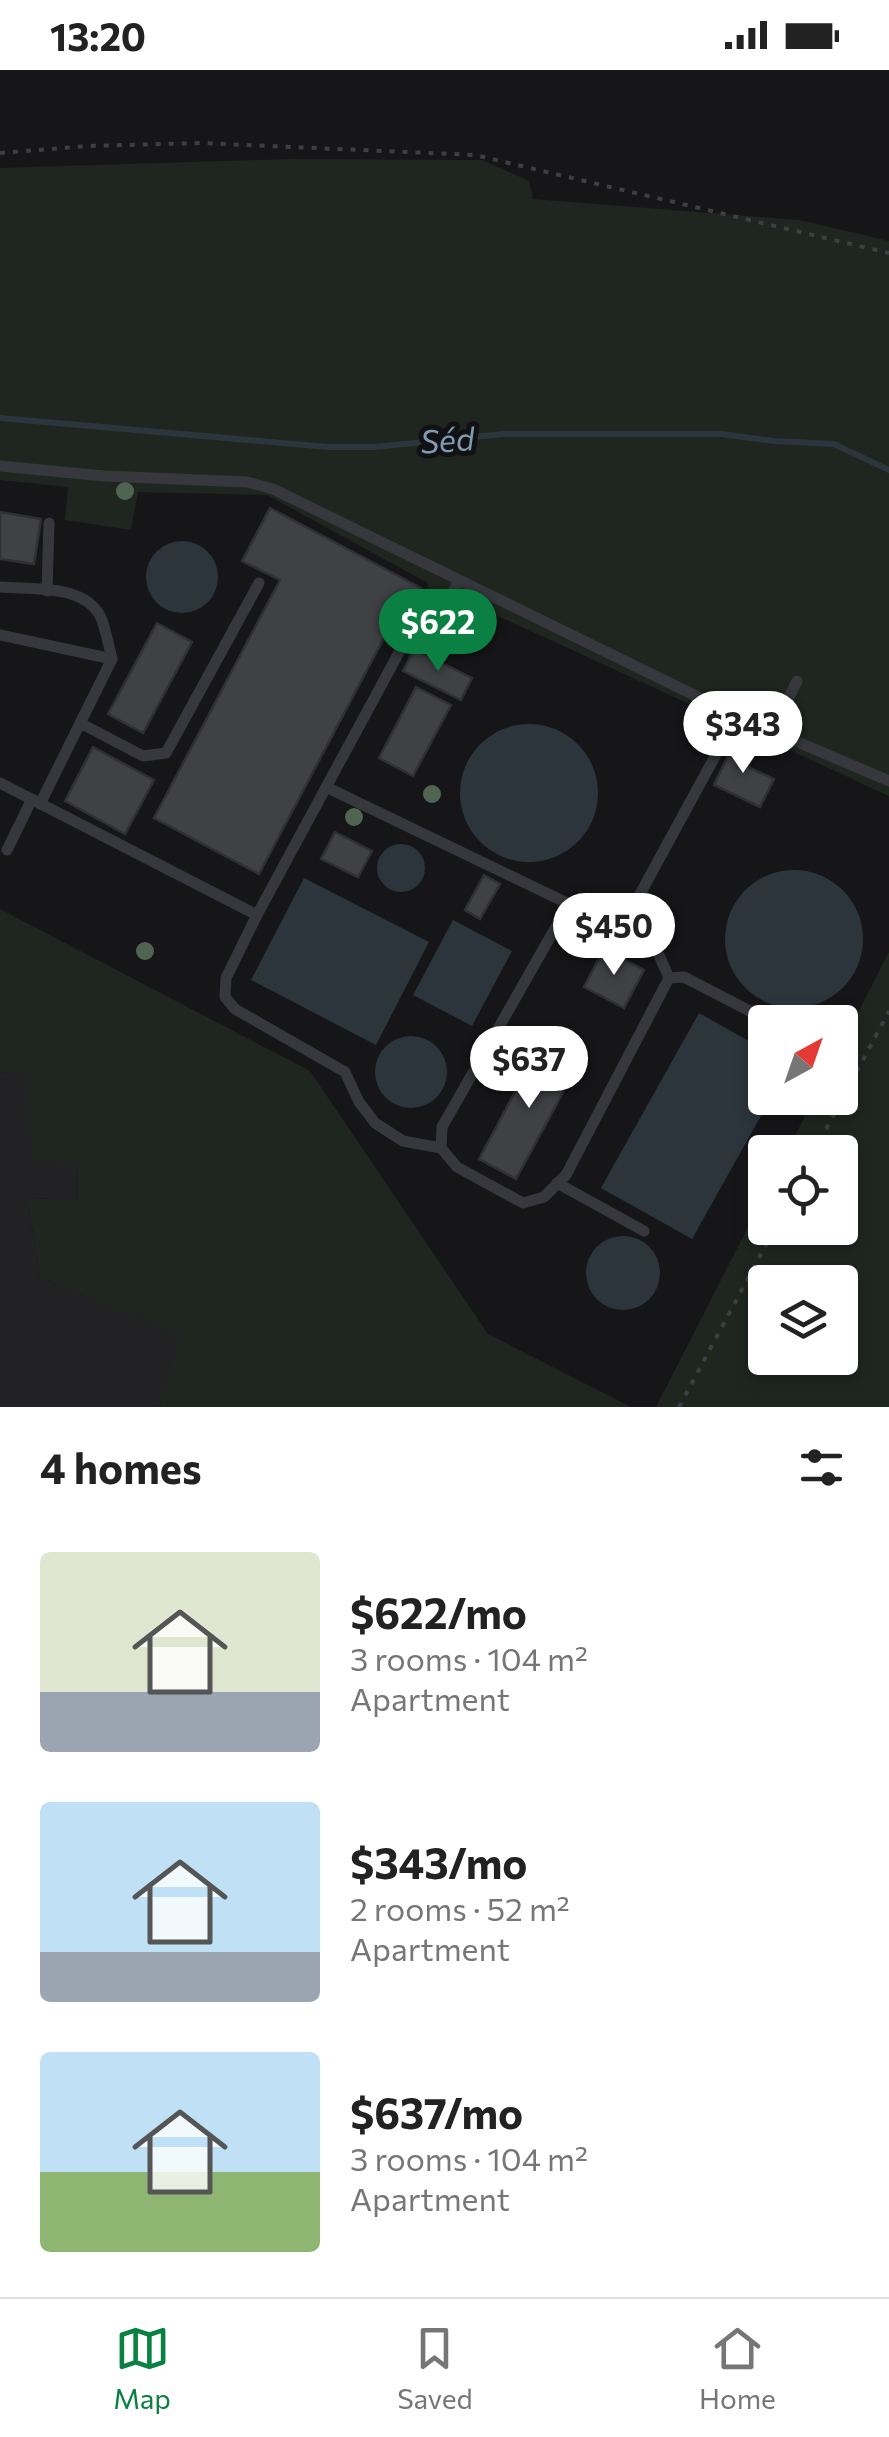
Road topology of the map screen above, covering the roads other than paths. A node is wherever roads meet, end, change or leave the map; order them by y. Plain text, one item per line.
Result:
1 (0, 466) edge
2 (49, 523) dead end
3 (458, 581) junction
4 (259, 583) dead end
5 (0, 587) edge
6 (47, 591) junction
7 (0, 635) edge
8 (112, 659) junction
9 (798, 681) dead end
10 (737, 716) junction
11 (80, 723) junction
12 (772, 732) junction
13 (889, 781) edge
14 (0, 783) edge
15 (326, 787) junction
16 (36, 802) junction
17 (7, 850) dead end
18 (569, 904) junction
19 (257, 914) junction
20 (621, 929) junction
21 (670, 978) junction
22 (748, 1010) edge
23 (441, 1148) junction
24 (557, 1184) junction
25 (644, 1231) dead end

1 - 3 lane
2 - 6 lane
3 - 10 lane
3 - 15 lane
4 - 11 lane
5 - 6 lane
6 - 8 lane
7 - 8 lane
8 - 11 lane
9 - 12 lane
10 - 12 lane
10 - 20 lane
11 - 16 lane
12 - 13 lane
14 - 16 lane
15 - 18 lane
15 - 19 lane
16 - 17 lane
16 - 19 lane
18 - 20 lane
18 - 23 lane
19 - 23 lane
20 - 21 lane
21 - 22 lane
21 - 24 lane
23 - 24 lane
24 - 25 lane

